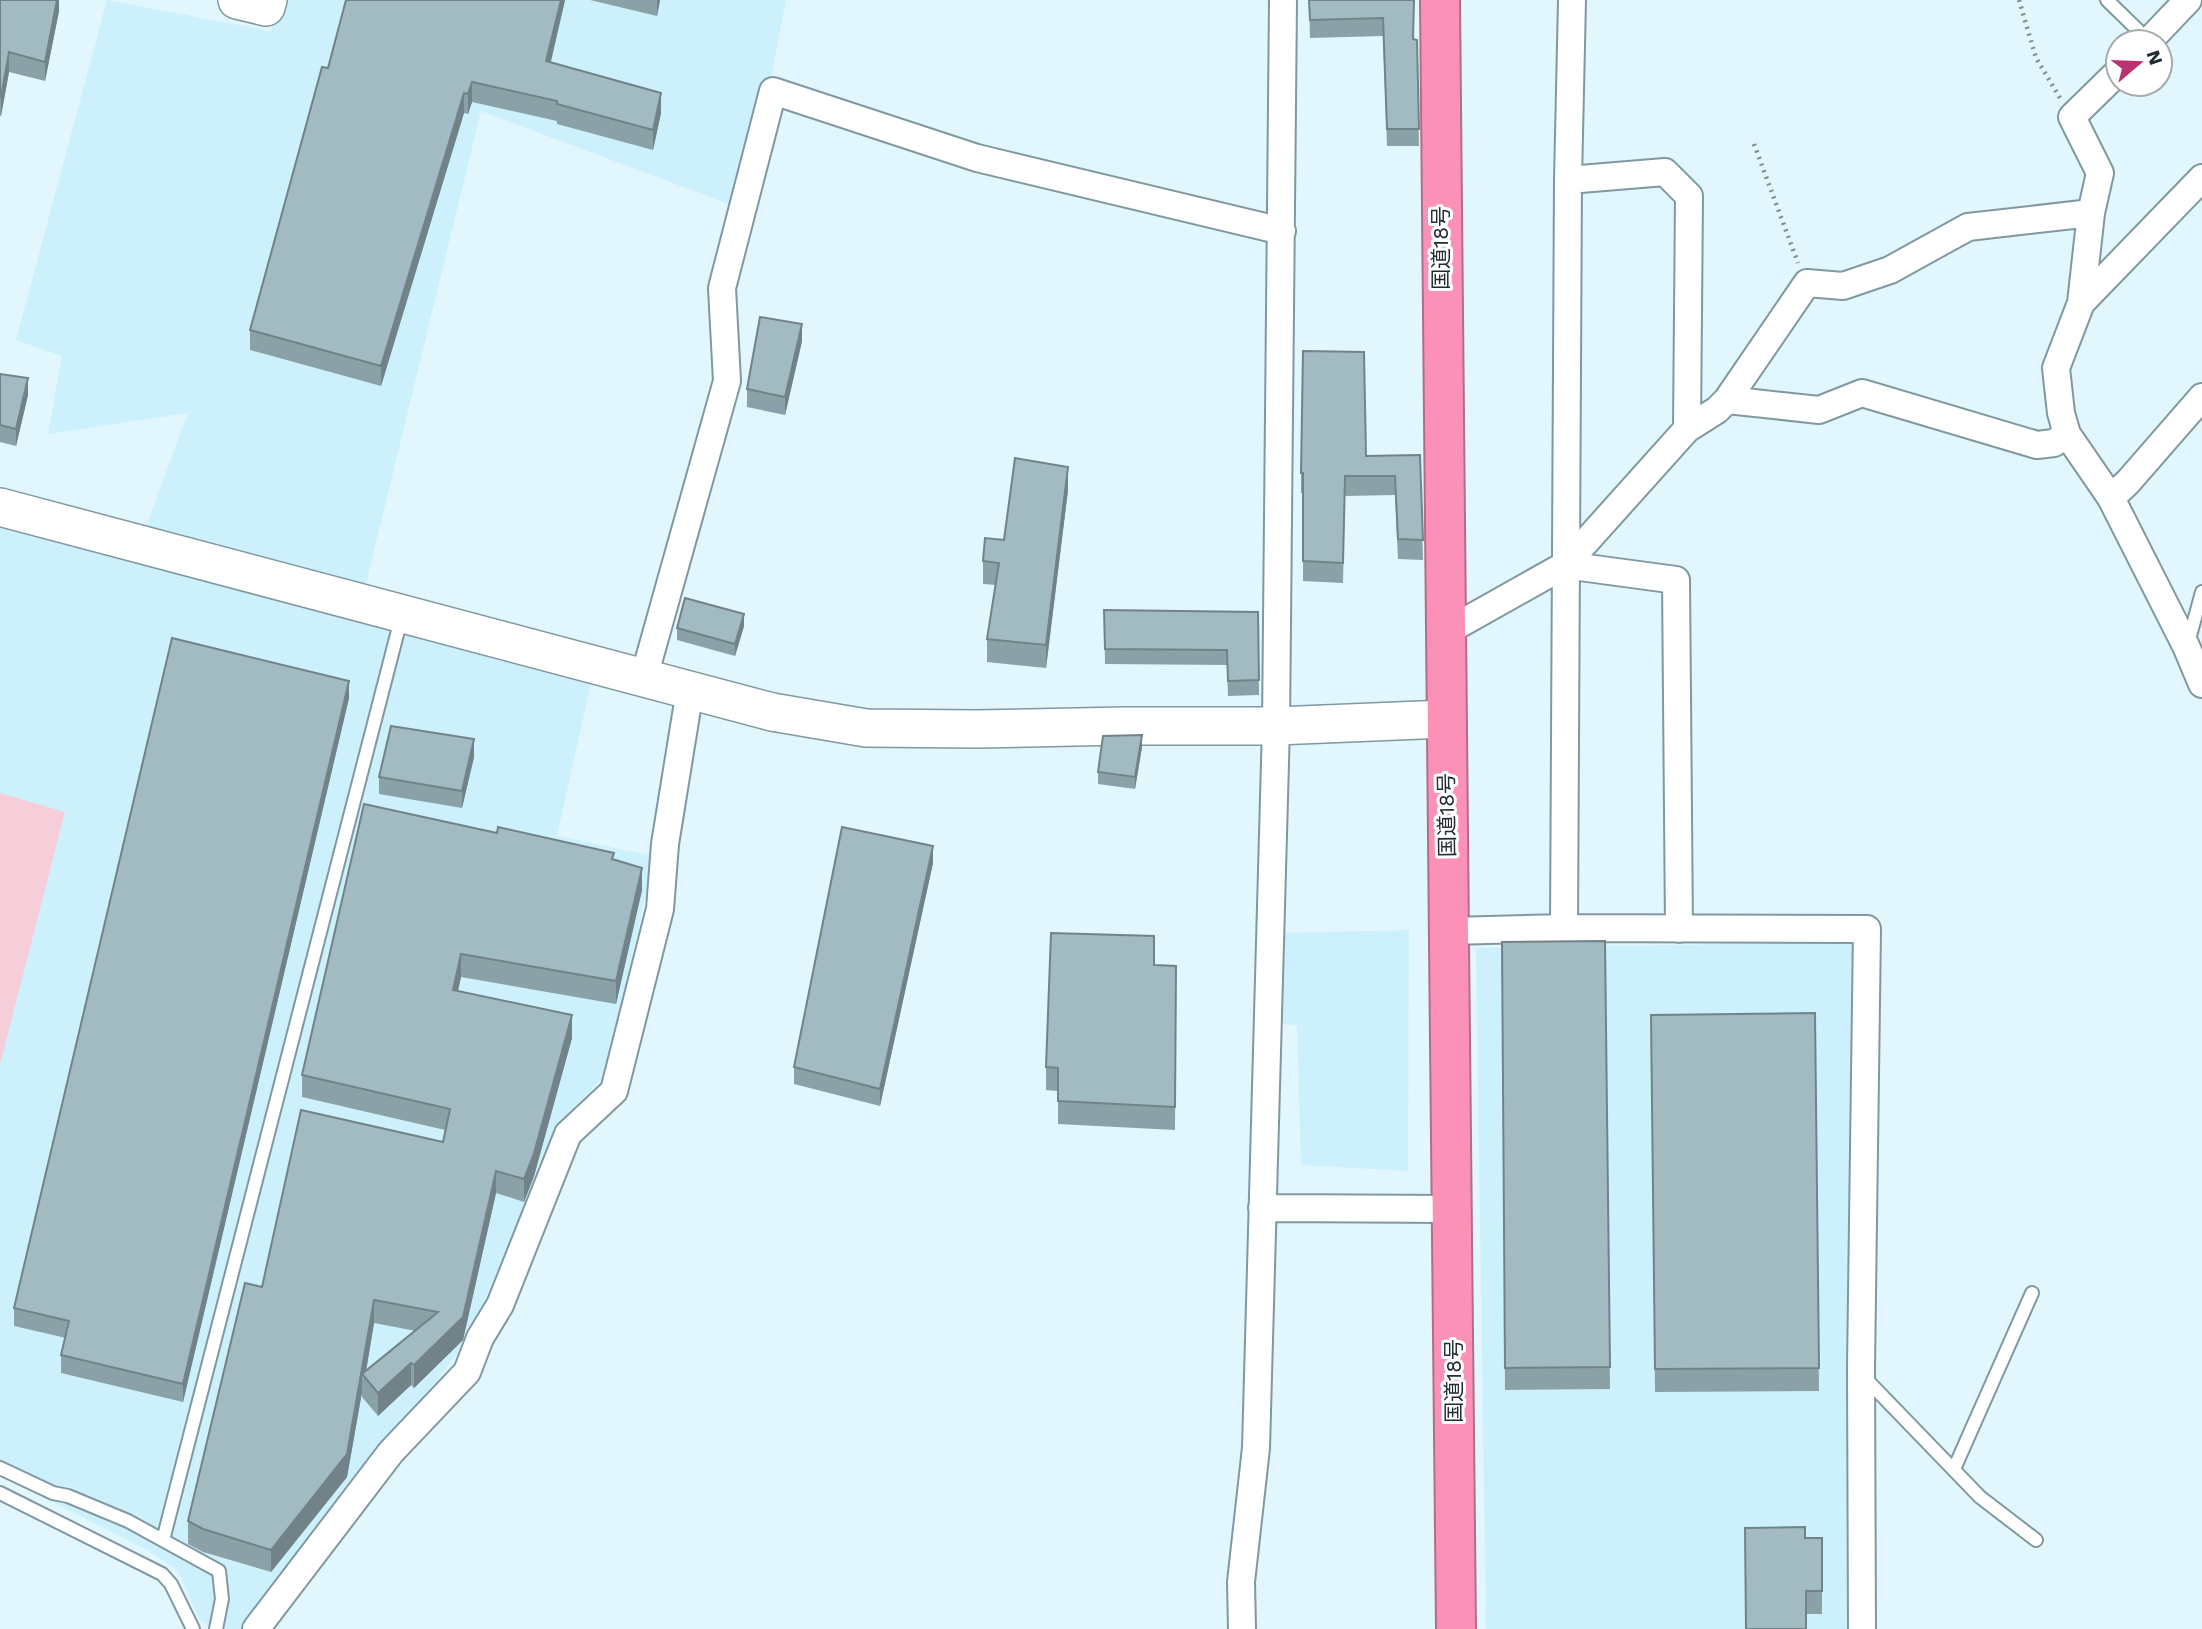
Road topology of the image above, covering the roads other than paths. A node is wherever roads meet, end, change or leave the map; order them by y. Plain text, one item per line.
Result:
1 (237, 0) edge
2 (268, 0) edge
3 (1283, 0) edge
4 (1440, 0) edge
5 (1572, 0) edge
6 (2108, 0) edge
7 (2188, 0) edge
8 (2135, 28) edge
9 (2162, 28) edge
10 (2104, 86) edge
11 (2202, 178) edge
12 (1568, 180) junction
13 (2091, 213) junction
14 (1282, 231) junction
15 (2081, 303) junction
16 (2202, 397) edge
17 (1727, 400) junction
18 (1687, 429) junction
19 (2067, 434) junction
20 (2111, 498) junction
21 (0, 507) edge
22 (1565, 565) junction
23 (2202, 592) edge
24 (403, 615) junction
25 (1444, 633) junction
26 (2186, 646) junction
27 (644, 677) junction
28 (2202, 684) edge
29 (690, 690) junction
30 (1445, 719) junction
31 (1276, 726) junction
32 (1564, 928) junction
33 (1679, 929) junction
34 (1450, 931) junction
35 (1262, 1208) junction
36 (1452, 1209) junction
37 (2032, 1293) dead end
38 (1861, 1374) junction
39 (0, 1468) edge
40 (1954, 1469) junction
41 (0, 1493) edge
42 (163, 1540) junction
43 (2036, 1540) dead end
44 (193, 1629) edge
45 (216, 1629) edge
46 (256, 1629) edge
47 (1242, 1629) edge
48 (1456, 1629) edge
49 (1862, 1629) edge

1 - 2 street
3 - 14 street
4 - 25 highway, 国道18号
5 - 12 street
6 - 8 lane
7 - 9 street
10 - 13 street
11 - 15 street
12 - 18 street
12 - 22 street
13 - 15 street
13 - 17 street
14 - 27 street
14 - 31 street
15 - 19 street
16 - 20 street
17 - 18 street
17 - 19 street
18 - 22 street
19 - 20 street
20 - 26 street
21 - 24 street
22 - 25 street
22 - 32 street
22 - 33 street
23 - 26 lane
24 - 27 street
24 - 42 lane
25 - 30 highway, 国道18号
26 - 28 street
27 - 29 street
29 - 31 street
29 - 46 street
30 - 31 street
30 - 34 highway, 国道18号
31 - 35 street
32 - 33 street
32 - 34 street
33 - 38 street
34 - 36 highway, 国道18号
35 - 36 street
35 - 47 street
36 - 48 highway, 国道18号
37 - 40 lane
38 - 40 lane
38 - 49 street
39 - 42 lane
40 - 43 lane
41 - 44 lane
42 - 45 lane

